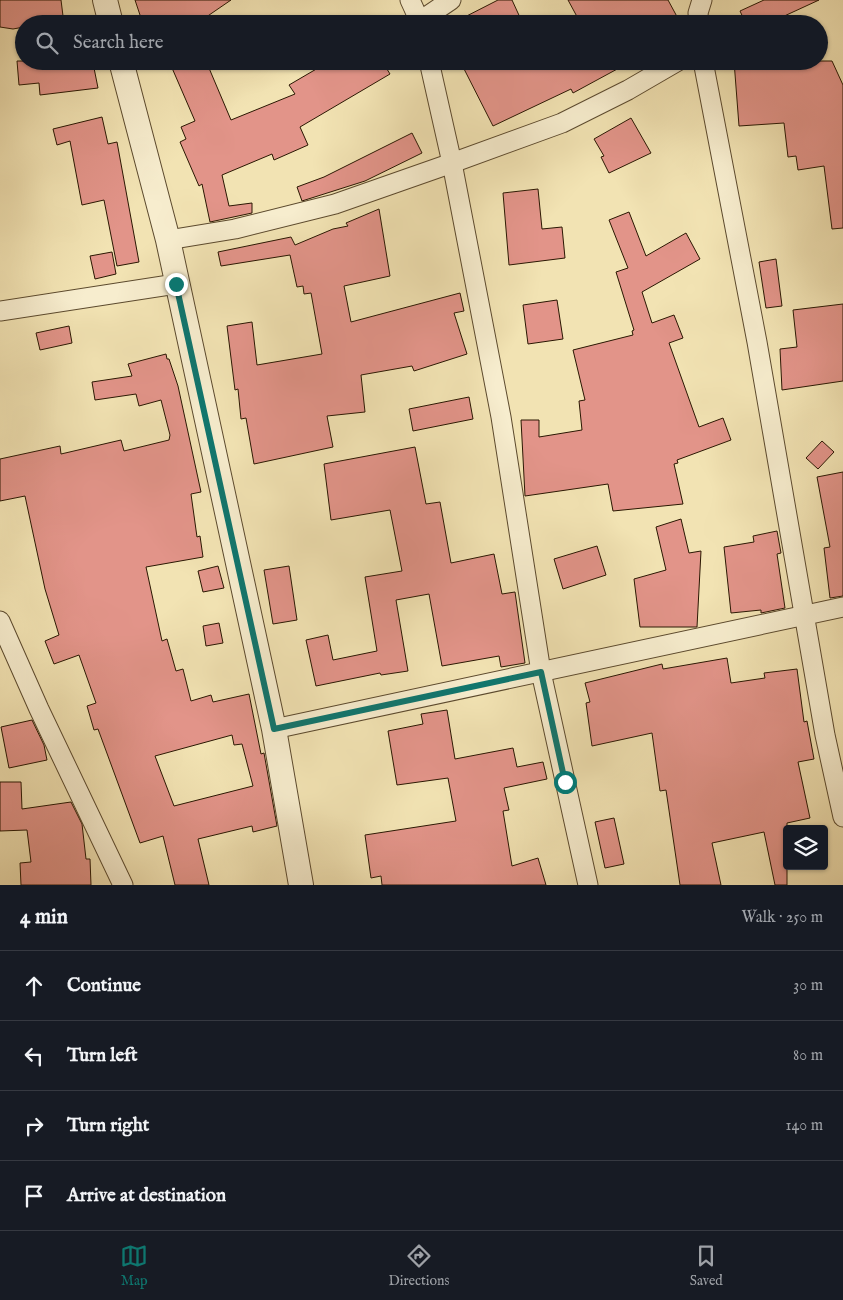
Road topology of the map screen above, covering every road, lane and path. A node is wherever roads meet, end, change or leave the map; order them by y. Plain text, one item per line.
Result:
1 (105, 0) edge
2 (410, 0) edge
3 (451, 0) edge
4 (702, 0) edge
5 (109, 15) edge
6 (418, 15) edge
7 (431, 15) edge
8 (698, 15) edge
9 (123, 70) edge
10 (431, 70) edge
11 (662, 70) edge
12 (705, 70) edge
13 (452, 164) junction
14 (168, 240) junction
15 (176, 284) junction
16 (0, 311) edge
17 (843, 606) edge
18 (805, 614) junction
19 (0, 622) edge
20 (541, 672) junction
21 (274, 729) junction
22 (843, 817) edge
23 (123, 885) edge
24 (301, 885) edge
25 (588, 885) edge

1 - 5 street
2 - 6 street
3 - 7 street
4 - 8 street
9 - 14 street
10 - 13 street
11 - 13 street
12 - 18 street
13 - 14 street
13 - 20 street
14 - 15 street
15 - 16 street
15 - 21 street
17 - 18 street
18 - 20 street
18 - 22 street
19 - 23 street
20 - 21 street
20 - 25 street
21 - 24 street

